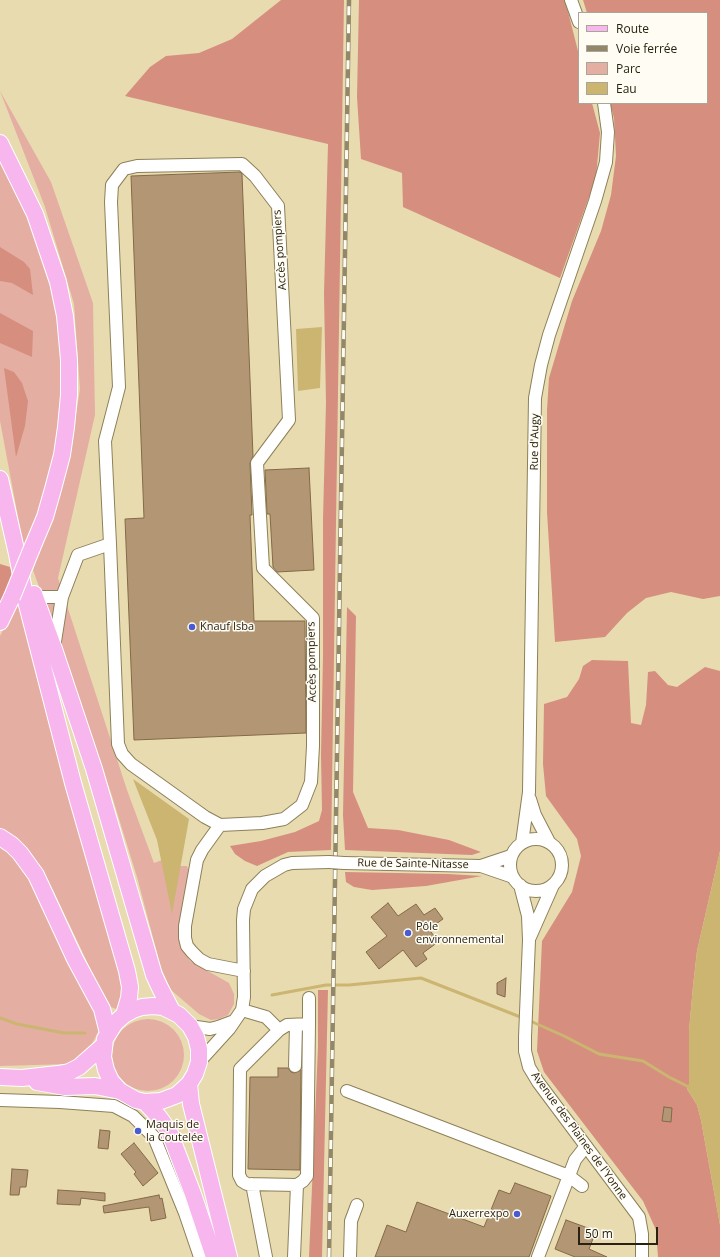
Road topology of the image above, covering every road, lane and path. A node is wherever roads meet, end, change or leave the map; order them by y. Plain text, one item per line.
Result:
1 (571, 0) edge
2 (578, 19) edge
3 (604, 104) edge
4 (0, 143) edge
5 (0, 479) edge
6 (110, 544) junction
7 (25, 551) junction
8 (35, 597) junction
9 (62, 597) junction
10 (0, 622) edge
11 (54, 649) junction
12 (529, 792) junction
13 (220, 825) junction
14 (0, 837) edge
15 (549, 842) junction
16 (522, 843) junction
17 (512, 856) junction
18 (481, 866) junction
19 (516, 881) junction
20 (553, 886) junction
21 (529, 940) junction
22 (244, 972) junction
23 (309, 998) dead end
24 (242, 1010) junction
25 (172, 1011) junction
26 (124, 1015) junction
27 (234, 1021) junction
28 (310, 1024) junction
29 (296, 1025) junction
30 (190, 1026) junction
31 (280, 1030) junction
32 (106, 1039) junction
33 (199, 1062) junction
34 (295, 1066) dead end
35 (0, 1077) edge
36 (22, 1078) junction
37 (189, 1084) junction
38 (120, 1091) junction
39 (347, 1091) dead end
40 (0, 1100) edge
41 (145, 1102) junction
42 (586, 1146) junction
43 (569, 1176) junction
44 (252, 1184) junction
45 (297, 1185) junction
46 (582, 1186) dead end
47 (357, 1205) dead end
48 (200, 1257) edge
49 (214, 1257) edge
50 (228, 1257) edge
51 (266, 1257) edge
52 (294, 1257) edge
53 (350, 1257) edge
54 (538, 1257) edge
55 (642, 1257) edge

1 - 2 street
3 - 12 street, Rue d'Augy
4 - 7 main road
5 - 7 main road
6 - 9 street
6 - 13 street
6 - 13 street, Accès pompiers
7 - 8 main road
7 - 10 main road, bridge
7 - 26 main road
8 - 9 street
8 - 11 main road
9 - 11 street
11 - 25 main road
12 - 15 street, Rue d'Augy
12 - 16 street, Rue d'Augy
13 - 22 street
14 - 32 main road
15 - 16 street
15 - 20 street
16 - 17 street
17 - 18 street, Rue de Sainte-Nitasse
17 - 19 street
18 - 19 street, Rue de Sainte-Nitasse
18 - 22 street, Rue de Sainte-Nitasse, bridge
19 - 20 street
19 - 21 street, Avenue des Plaines de l'Yonne
20 - 21 street, Avenue des Plaines de l'Yonne
21 - 42 street, Avenue des Plaines de l'Yonne
22 - 24 street
23 - 28 street
24 - 27 street
24 - 31 street
25 - 26 main road
25 - 30 main road
26 - 32 main road
27 - 30 street
27 - 33 street
28 - 29 street
28 - 45 street
29 - 31 street
29 - 34 street
30 - 33 main road
31 - 44 street
32 - 36 main road
32 - 38 main road
33 - 37 main road
35 - 36 main road
36 - 38 main road
37 - 41 main road
37 - 50 main road
38 - 41 main road
39 - 43 street
40 - 48 street
41 - 49 main road
42 - 43 street
42 - 55 street, Avenue des Plaines de l'Yonne
43 - 46 street
43 - 54 street
44 - 45 street
44 - 51 street
45 - 52 street
47 - 53 street

